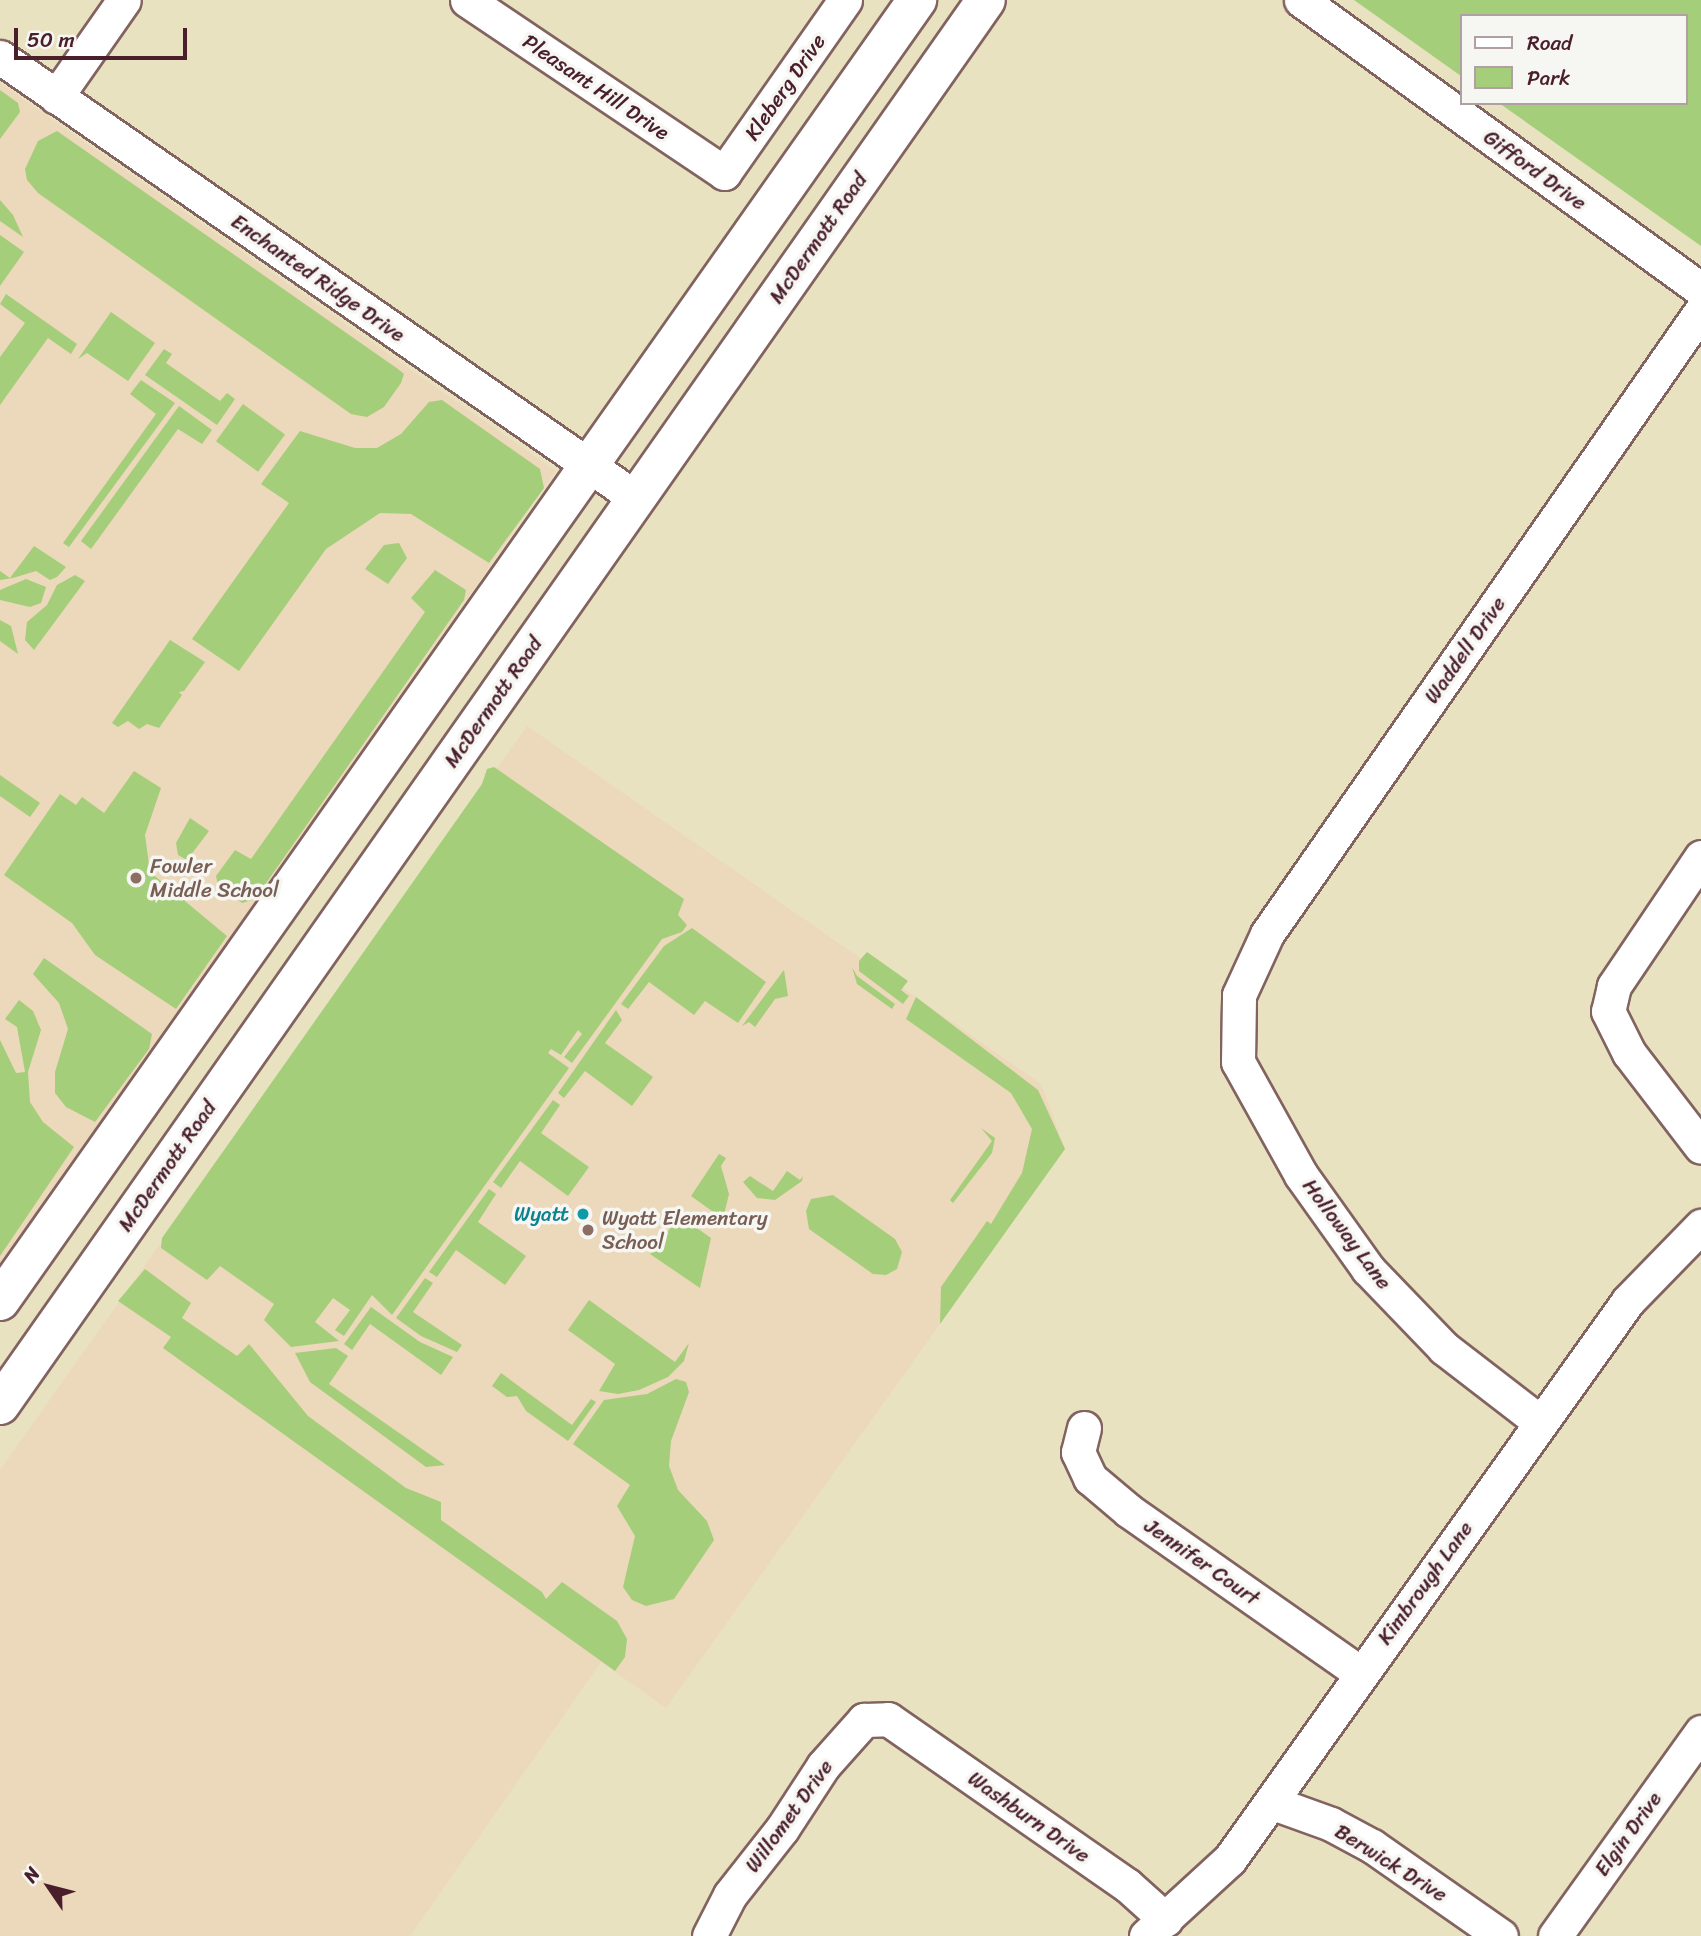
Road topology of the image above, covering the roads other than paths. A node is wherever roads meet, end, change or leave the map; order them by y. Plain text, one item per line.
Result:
1 (124, 0) edge
2 (467, 0) edge
3 (845, 0) edge
4 (917, 0) edge
5 (986, 0) edge
6 (1301, 0) edge
7 (0, 57) edge
8 (871, 66) junction
9 (56, 97) junction
10 (917, 97) junction
11 (724, 173) joint
12 (1701, 290) edge
13 (1701, 311) edge
14 (592, 467) junction
15 (636, 498) junction
16 (1701, 857) edge
17 (1240, 995) joint
18 (182, 1045) junction
19 (229, 1079) junction
20 (1701, 1147) edge
21 (1701, 1226) edge
22 (0, 1301) edge
23 (0, 1405) edge
24 (1540, 1422) junction
25 (1084, 1428) dead end
26 (1360, 1673) junction
27 (888, 1719) joint
28 (1701, 1732) edge
29 (1273, 1803) junction
30 (1156, 1928) edge
31 (709, 1936) edge
32 (1501, 1936) edge
33 (1555, 1936) edge

1 - 9 street
2 - 11 street, Pleasant Hill Drive
3 - 11 street, Kleberg Drive
4 - 8 main road
5 - 10 main road, McDermott Road
6 - 12 street, Gifford Drive
7 - 9 street, Enchanted Ridge Drive
8 - 10 main road
8 - 14 main road
9 - 14 street, Enchanted Ridge Drive
10 - 15 main road, McDermott Road
13 - 17 street, Waddell Drive
14 - 15 street, Enchanted Ridge Drive
14 - 18 main road
15 - 19 main road, McDermott Road
16 - 20 street
17 - 24 street, Holloway Lane
18 - 19 main road
18 - 22 main road
19 - 23 main road, McDermott Road
21 - 24 street, Kimbrough Lane
24 - 26 street, Kimbrough Lane
25 - 26 street, Jennifer Court
26 - 29 street, Kimbrough Lane
27 - 30 street, Washburn Drive
27 - 31 street, Willomet Drive
28 - 33 street, Elgin Drive
29 - 30 street, Kimbrough Lane
29 - 32 street, Berwick Drive

